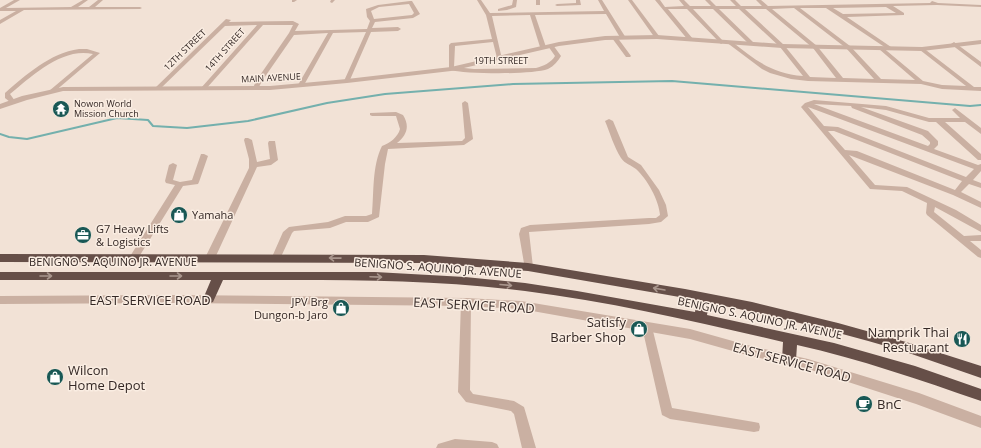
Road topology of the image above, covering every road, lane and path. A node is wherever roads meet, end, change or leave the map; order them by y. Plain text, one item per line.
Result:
1 (18, 0) edge
2 (86, 0) edge
3 (101, 0) edge
4 (416, 0) edge
5 (479, 0) edge
6 (515, 0) edge
7 (600, 0) edge
8 (630, 0) edge
9 (657, 0) edge
10 (681, 0) edge
11 (707, 0) edge
12 (732, 0) edge
13 (758, 0) edge
14 (783, 0) edge
15 (819, 0) edge
16 (859, 0) edge
17 (897, 0) edge
18 (929, 0) edge
19 (967, 0) edge
20 (410, 2) junction
21 (579, 2) edge
22 (905, 4) junction
23 (937, 4) junction
24 (557, 5) dead end
25 (868, 5) junction
26 (887, 5) junction
27 (766, 6) junction
28 (793, 6) junction
29 (828, 6) junction
30 (980, 6) edge
31 (714, 7) junction
32 (740, 7) junction
33 (140, 8) dead end
34 (664, 8) junction
35 (688, 8) junction
36 (23, 9) junction
37 (72, 9) junction
38 (88, 9) junction
39 (0, 10) edge
40 (607, 12) junction
41 (488, 13) junction
42 (584, 13) junction
43 (532, 14) junction
44 (843, 16) junction
45 (373, 21) junction
46 (0, 22) edge
47 (261, 24) junction
48 (398, 29) dead end
49 (370, 30) junction
50 (331, 32) junction
51 (292, 33) junction
52 (657, 37) junction
53 (615, 38) junction
54 (623, 38) junction
55 (690, 39) junction
56 (495, 40) junction
57 (720, 42) junction
58 (729, 42) junction
59 (981, 42) edge
60 (752, 44) junction
61 (954, 44) junction
62 (551, 46) junction
63 (782, 46) junction
64 (543, 47) junction
65 (815, 47) junction
66 (848, 47) junction
67 (881, 48) junction
68 (889, 48) junction
69 (922, 49) junction
70 (628, 56) dead end
71 (500, 58) junction
72 (981, 65) edge
73 (450, 68) junction
74 (808, 79) junction
75 (347, 80) junction
76 (841, 80) junction
77 (878, 80) junction
78 (921, 82) junction
79 (301, 85) junction
80 (158, 88) junction
81 (256, 88) junction
82 (203, 89) junction
83 (973, 89) junction
84 (981, 89) edge
85 (52, 90) junction
86 (12, 101) junction
87 (465, 103) dead end
88 (807, 104) junction
89 (851, 104) junction
90 (0, 107) edge
91 (955, 110) dead end
92 (372, 114) dead end
93 (938, 120) junction
94 (967, 120) junction
95 (609, 121) dead end
96 (821, 128) junction
97 (981, 132) edge
98 (248, 140) dead end
99 (272, 143) dead end
100 (390, 146) junction
101 (929, 149) junction
102 (842, 152) junction
103 (204, 156) dead end
104 (981, 158) edge
105 (173, 165) dead end
106 (253, 165) junction
107 (980, 168) edge
108 (968, 181) junction
109 (180, 184) junction
110 (981, 186) edge
111 (956, 193) junction
112 (931, 200) junction
113 (981, 205) edge
114 (981, 229) edge
115 (981, 238) edge
116 (962, 239) junction
117 (981, 255) edge
118 (277, 257) junction
119 (0, 258) edge
120 (134, 258) junction
121 (210, 258) junction
122 (314, 258) junction
123 (528, 267) junction
124 (0, 276) edge
125 (219, 276) junction
126 (305, 276) junction
127 (704, 297) junction
128 (209, 299) junction
129 (0, 300) edge
130 (466, 302) junction
131 (700, 318) junction
132 (647, 327) junction
133 (790, 338) junction
134 (789, 360) junction
135 (981, 372) edge
136 (981, 395) edge
137 (981, 422) edge
138 (754, 427) dead end
139 (443, 448) edge
140 (492, 448) edge
141 (529, 448) edge

1 - 39 street
2 - 37 street
3 - 38 street
4 - 20 street
5 - 41 street
6 - 41 street
7 - 40 street
8 - 52 street
9 - 34 street
10 - 35 street
11 - 31 street
12 - 32 street
13 - 27 street
14 - 28 street
15 - 29 street
16 - 25 street
17 - 22 street
18 - 23 street
19 - 30 street
20 - 45 street
20 - 45 street
21 - 24 street
21 - 42 street
22 - 23 street
22 - 26 street
23 - 30 street
25 - 26 street
25 - 29 street
26 - 44 street
27 - 28 street
27 - 32 street
27 - 65 street
28 - 29 street
28 - 66 street
29 - 44 street
31 - 32 street
31 - 35 street
31 - 60 street
32 - 63 street
33 - 38 street
34 - 35 street
34 - 55 street
35 - 57 street
36 - 37 street
36 - 39 street
36 - 46 street
37 - 38 street
40 - 42 street
40 - 54 street
41 - 43 street
41 - 56 street
42 - 43 street
43 - 64 street
44 - 68 street
45 - 49 street
47 - 51 street
47 - 80 street, 12TH STREET
47 - 82 street, 14TH STREET
48 - 49 street
49 - 50 street
49 - 75 street
50 - 51 street
50 - 79 street
51 - 81 street
52 - 54 street, MAIN AVENUE
52 - 55 street, MAIN AVENUE
53 - 54 street, MAIN AVENUE
53 - 62 street, MAIN AVENUE
53 - 70 street
55 - 57 street, MAIN AVENUE
56 - 71 street
56 - 73 street
57 - 58 street, MAIN AVENUE
58 - 60 street, MAIN AVENUE
58 - 74 street
59 - 61 street, MAIN AVENUE
60 - 63 street, MAIN AVENUE
61 - 69 street, MAIN AVENUE
61 - 72 street
62 - 64 street, MAIN AVENUE
62 - 73 street, 19TH STREET
63 - 65 street, MAIN AVENUE
63 - 74 street
64 - 71 street, MAIN AVENUE
65 - 66 street, MAIN AVENUE
65 - 76 street
66 - 67 street, MAIN AVENUE
66 - 77 street
67 - 68 street, MAIN AVENUE
67 - 78 street
68 - 69 street, MAIN AVENUE
69 - 83 street
71 - 73 street, MAIN AVENUE
73 - 75 street, MAIN AVENUE
74 - 76 street
75 - 79 street, MAIN AVENUE
76 - 77 street
77 - 78 street
78 - 83 street
79 - 81 street, MAIN AVENUE
80 - 82 street, MAIN AVENUE
80 - 85 street, MAIN AVENUE
81 - 82 street, MAIN AVENUE
83 - 84 street
85 - 86 street, MAIN AVENUE
85 - 86 street
86 - 90 street, MAIN AVENUE
87 - 100 street
88 - 89 street
88 - 96 street
88 - 101 street
89 - 93 street
89 - 101 street
91 - 94 street
92 - 100 street
93 - 94 street
93 - 104 street
94 - 97 street
95 - 123 street
96 - 102 street
96 - 108 street
98 - 106 street
99 - 106 street
100 - 118 street
101 - 107 street
102 - 111 street
102 - 112 street
103 - 109 street
105 - 109 street
106 - 121 street
107 - 108 street
108 - 110 street
108 - 111 street
109 - 120 street
111 - 113 street
112 - 114 street
112 - 116 street
115 - 116 street
116 - 117 street
118 - 121 highway, BENIGNO S. AQUINO JR. AVENUE
118 - 122 highway, BENIGNO S. AQUINO JR. AVENUE
119 - 120 highway, BENIGNO S. AQUINO JR. AVENUE
120 - 121 highway, BENIGNO S. AQUINO JR. AVENUE
123 -> 122 highway, BENIGNO S. AQUINO JR. AVENUE
122 - 126 highway
127 -> 123 highway, BENIGNO S. AQUINO JR. AVENUE
124 -> 125 highway, BENIGNO S. AQUINO JR. AVENUE
125 - 126 highway, BENIGNO S. AQUINO JR. AVENUE
125 - 128 highway
126 -> 131 highway, BENIGNO S. AQUINO JR. AVENUE
127 - 131 highway
127 - 135 highway, BENIGNO S. AQUINO JR. AVENUE
128 - 129 street, EAST SERVICE ROAD
128 - 130 street, EAST SERVICE ROAD
130 - 132 street, EAST SERVICE ROAD
130 - 141 street
131 - 133 highway, BENIGNO S. AQUINO JR. AVENUE
132 - 134 street, EAST SERVICE ROAD
132 - 138 street
133 - 134 highway
133 - 136 highway, BENIGNO S. AQUINO JR. AVENUE
134 - 137 street, EAST SERVICE ROAD
139 - 140 street

